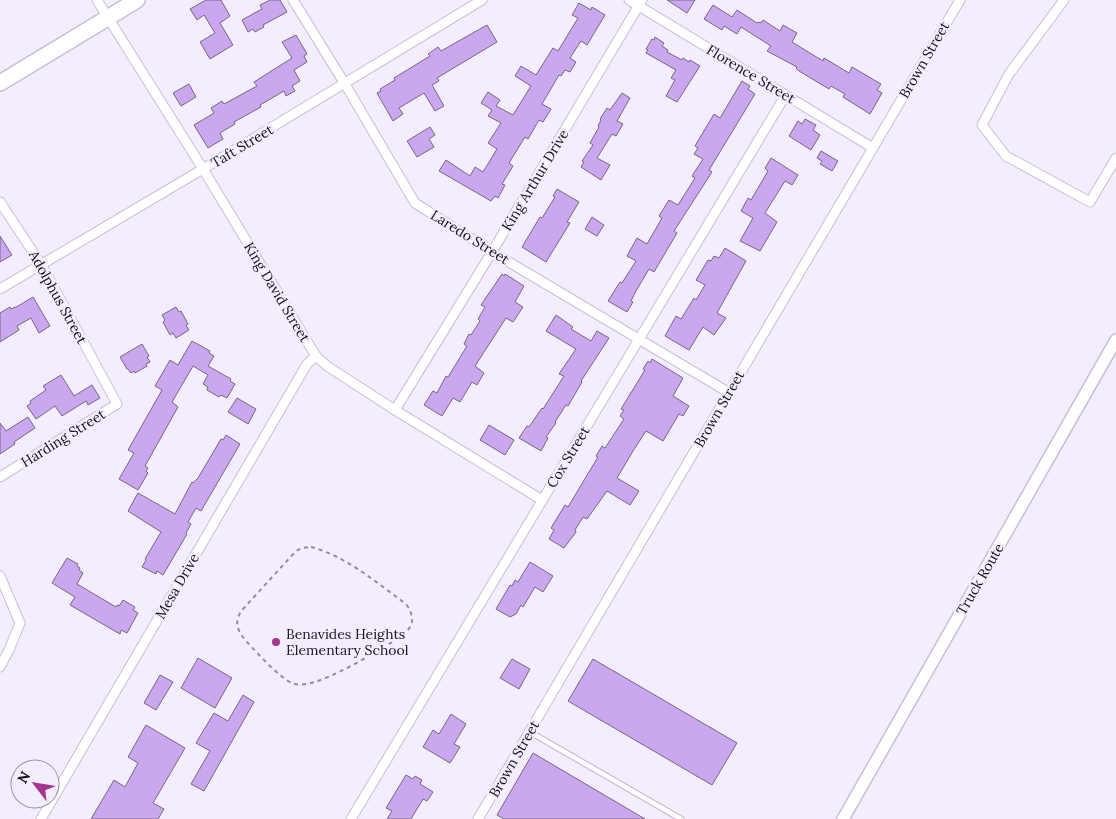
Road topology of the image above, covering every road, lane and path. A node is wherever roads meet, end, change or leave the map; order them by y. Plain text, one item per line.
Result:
1 (97, 0) edge
2 (136, 0) edge
3 (293, 0) edge
4 (482, 0) edge
5 (629, 0) edge
6 (960, 0) edge
7 (1064, 0) edge
8 (640, 3) edge
9 (107, 18) junction
10 (0, 83) edge
11 (345, 84) junction
12 (785, 96) junction
13 (873, 148) junction
14 (1116, 158) edge
15 (203, 169) junction
16 (0, 202) edge
17 (492, 252) junction
18 (41, 264) junction
19 (0, 289) edge
20 (639, 339) junction
21 (1116, 340) edge
22 (316, 356) junction
23 (728, 392) junction
24 (112, 394) joint
25 (395, 410) junction
26 (0, 478) edge
27 (542, 500) junction
28 (0, 576) edge
29 (242, 637) joint
30 (0, 667) edge
31 (530, 732) junction
32 (41, 819) edge
33 (352, 819) edge
34 (478, 819) edge
35 (681, 819) edge
36 (843, 819) edge

1 - 9 street, King David Street
2 - 9 main road
3 - 11 street, Laredo Street
4 - 11 street, Taft Street
5 - 8 street, Florence Street
6 - 13 street, Brown Street
7 - 14 street
8 - 12 street, Florence Street
8 - 17 street, King Arthur Drive
9 - 10 main road
9 - 15 street, King David Street
11 - 15 street, Taft Street
11 - 17 street, Laredo Street
12 - 13 street, Florence Street
12 - 20 street, Cox Street
13 - 23 street, Brown Street
15 - 18 street, Taft Street
15 - 22 street, King David Street
16 - 18 street, Adolphus Street
17 - 20 street, Laredo Street
17 - 25 street, King Arthur Drive
18 - 19 street, Taft Street
18 - 24 street, Adolphus Street
20 - 23 street, Laredo Street
20 - 27 street, Cox Street
21 - 36 street, Truck Route
22 - 25 street, King David Street
22 - 32 street, Mesa Drive
23 - 31 street, Brown Street
24 - 26 street, Harding Street
25 - 27 street, King David Street
27 - 33 street, Cox Street
28 - 30 street
29 - 29 path
31 - 34 street, Brown Street
31 - 35 lane

